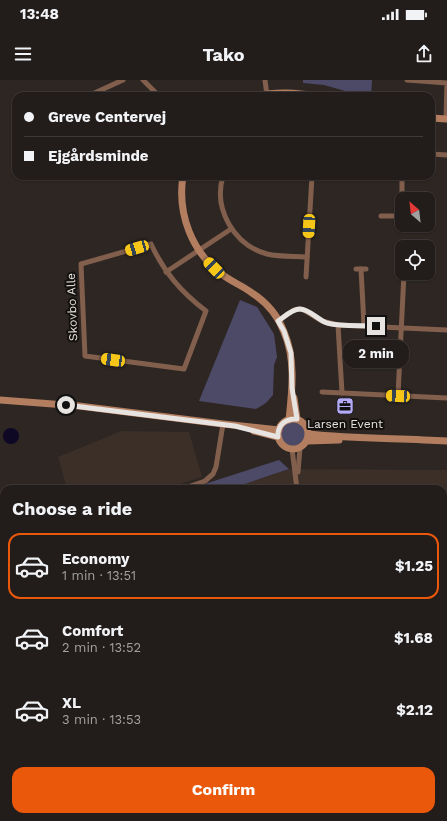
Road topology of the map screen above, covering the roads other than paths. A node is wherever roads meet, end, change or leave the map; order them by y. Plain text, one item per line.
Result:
1 (123, 80) edge
2 (143, 80) edge
3 (265, 80) edge
4 (407, 80) edge
5 (97, 92) edge
6 (155, 92) edge
7 (267, 92) edge
8 (435, 118) edge
9 (447, 119) edge
10 (435, 154) edge
11 (447, 155) edge
12 (183, 180) edge
13 (222, 180) edge
14 (312, 180) edge
15 (402, 180) edge
16 (402, 192) edge
17 (381, 216) dead end
18 (395, 216) edge
19 (231, 229) junction
20 (199, 251) junction
21 (307, 257) junction
22 (361, 269) dead end
23 (166, 272) junction
24 (306, 277) dead end
25 (401, 280) edge
26 (278, 321) junction
27 (338, 325) junction
28 (364, 325) junction
29 (401, 327) junction
30 (447, 330) edge
31 (292, 388) junction
32 (322, 392) dead end
33 (342, 393) junction
34 (398, 396) junction
35 (447, 398) edge
36 (0, 400) edge
37 (297, 419) junction
38 (289, 420) junction
39 (223, 424) junction
40 (278, 434) junction
41 (309, 434) junction
42 (359, 438) junction
43 (307, 441) junction
44 (447, 441) edge
45 (300, 448) junction
46 (292, 450) junction
47 (297, 479) junction
48 (194, 485) edge
49 (298, 485) edge

1 - 5 street
2 - 6 street
3 - 7 street
4 - 9 street
8 - 9 street
10 - 11 street
12 - 20 street
13 - 19 street
14 - 21 street
15 - 16 street
17 - 18 street
19 - 20 street
19 - 21 street
20 - 23 street
20 - 26 street
21 - 24 street
22 - 28 street
23 - 23 street, Skovbo Alle
25 - 29 street
26 - 27 street
26 - 31 street
27 - 28 street
27 - 33 street
28 - 29 street
29 - 30 street
29 - 34 street
31 - 37 street
31 - 38 street
32 - 33 street
33 - 34 street
34 - 35 street
36 - 39 street
37 - 38 street
37 - 41 street
38 - 40 street
39 - 40 street
39 - 48 street
40 - 46 street
41 - 42 street
41 - 43 street
42 - 43 street
42 - 44 street
43 - 45 street
45 - 46 street
45 - 47 street
46 - 47 street
47 - 49 street

